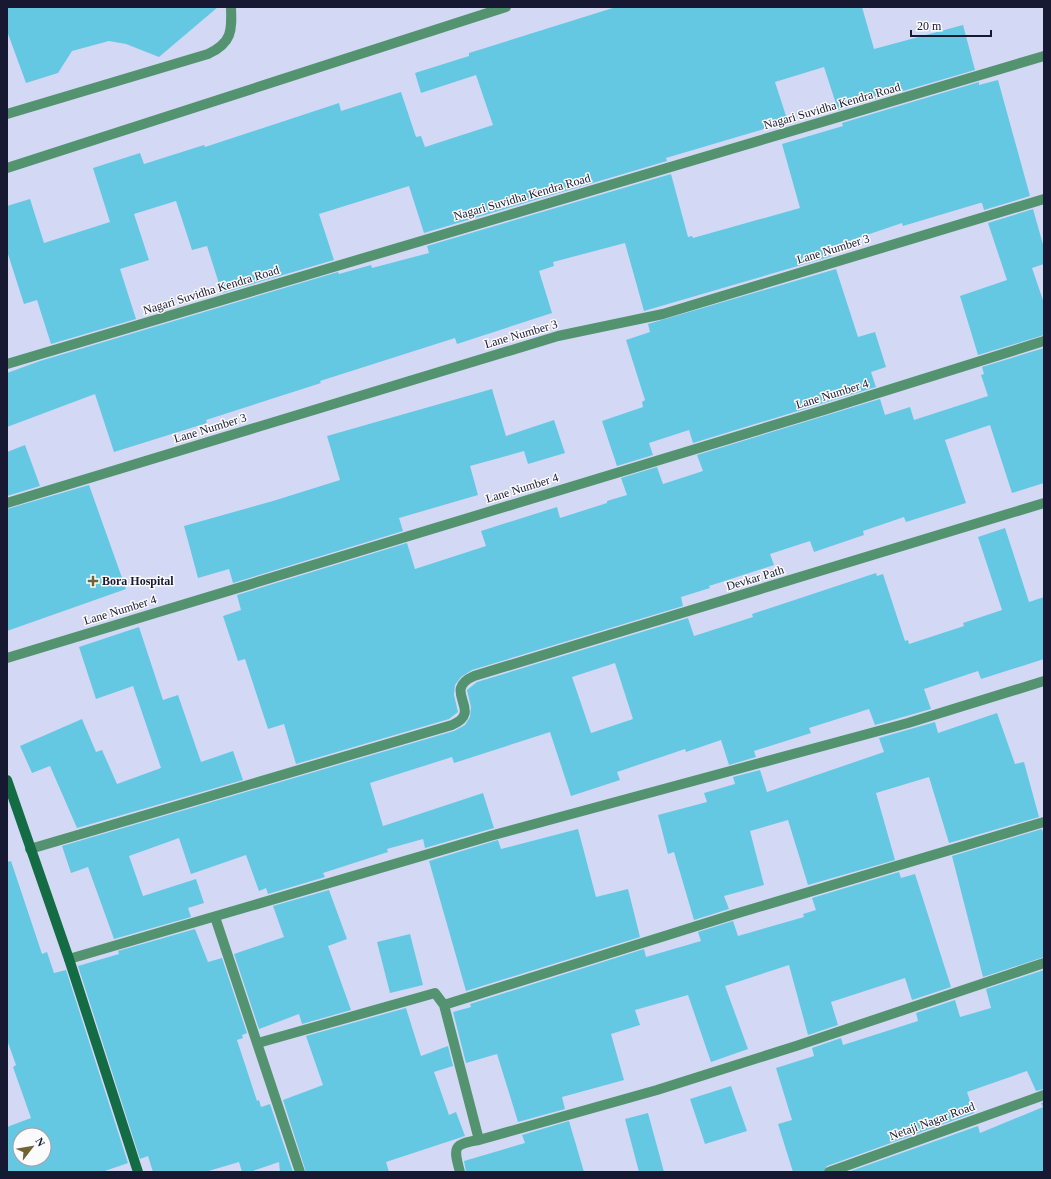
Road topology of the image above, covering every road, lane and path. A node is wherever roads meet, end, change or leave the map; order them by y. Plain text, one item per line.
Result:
1 (231, 7) edge
2 (506, 7) edge
3 (1044, 56) edge
4 (7, 114) edge
5 (7, 168) edge
6 (1044, 199) edge
7 (1044, 341) edge
8 (7, 364) edge
9 (7, 502) edge
10 (1044, 503) edge
11 (7, 658) edge
12 (1044, 681) edge
13 (7, 780) edge
14 (10, 800) edge
15 (1044, 822) edge
16 (30, 849) junction
17 (215, 917) junction
18 (70, 959) junction
19 (1044, 963) edge
20 (444, 1005) junction
21 (258, 1043) junction
22 (1044, 1095) edge
23 (479, 1140) junction
24 (138, 1172) edge
25 (300, 1172) edge
26 (460, 1172) edge
27 (829, 1172) edge

1 - 4 street
2 - 5 street
3 - 8 street, Nagari Suvidha Kendra Road
6 - 9 street, Lane Number 3
7 - 11 street, Lane Number 4
10 - 16 street, Devkar Path
12 - 17 street
13 - 14 street
14 - 16 street
15 - 20 street
16 - 18 street
17 - 18 street
17 - 21 street
18 - 24 street
19 - 23 street
20 - 21 street
20 - 23 street
21 - 25 street
22 - 27 street, Netaji Nagar Road
23 - 26 street

